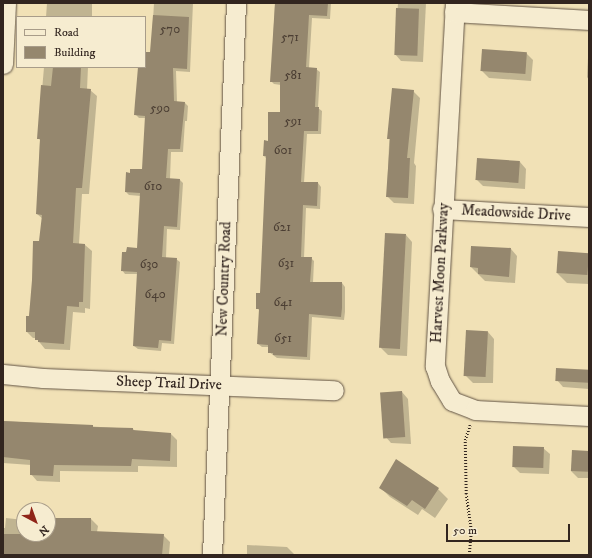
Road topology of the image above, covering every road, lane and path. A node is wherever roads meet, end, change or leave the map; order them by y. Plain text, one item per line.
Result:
1 (6, 3) edge
2 (236, 3) edge
3 (454, 8) edge
4 (589, 20) edge
5 (3, 64) edge
6 (442, 209) junction
7 (589, 217) edge
8 (3, 374) edge
9 (219, 385) junction
10 (334, 390) dead end
11 (474, 410) junction
12 (589, 416) edge
13 (212, 555) edge
14 (469, 555) edge

1 - 5 street
2 - 9 street, New Country Road
3 - 4 street
3 - 6 street, Harvest Moon Parkway
6 - 7 street, Meadowside Drive
6 - 11 street, Harvest Moon Parkway
8 - 9 street, Sheep Trail Drive
9 - 10 street, Sheep Trail Drive
9 - 13 street, New Country Road
11 - 12 street, Harvest Moon Parkway
11 - 14 path

